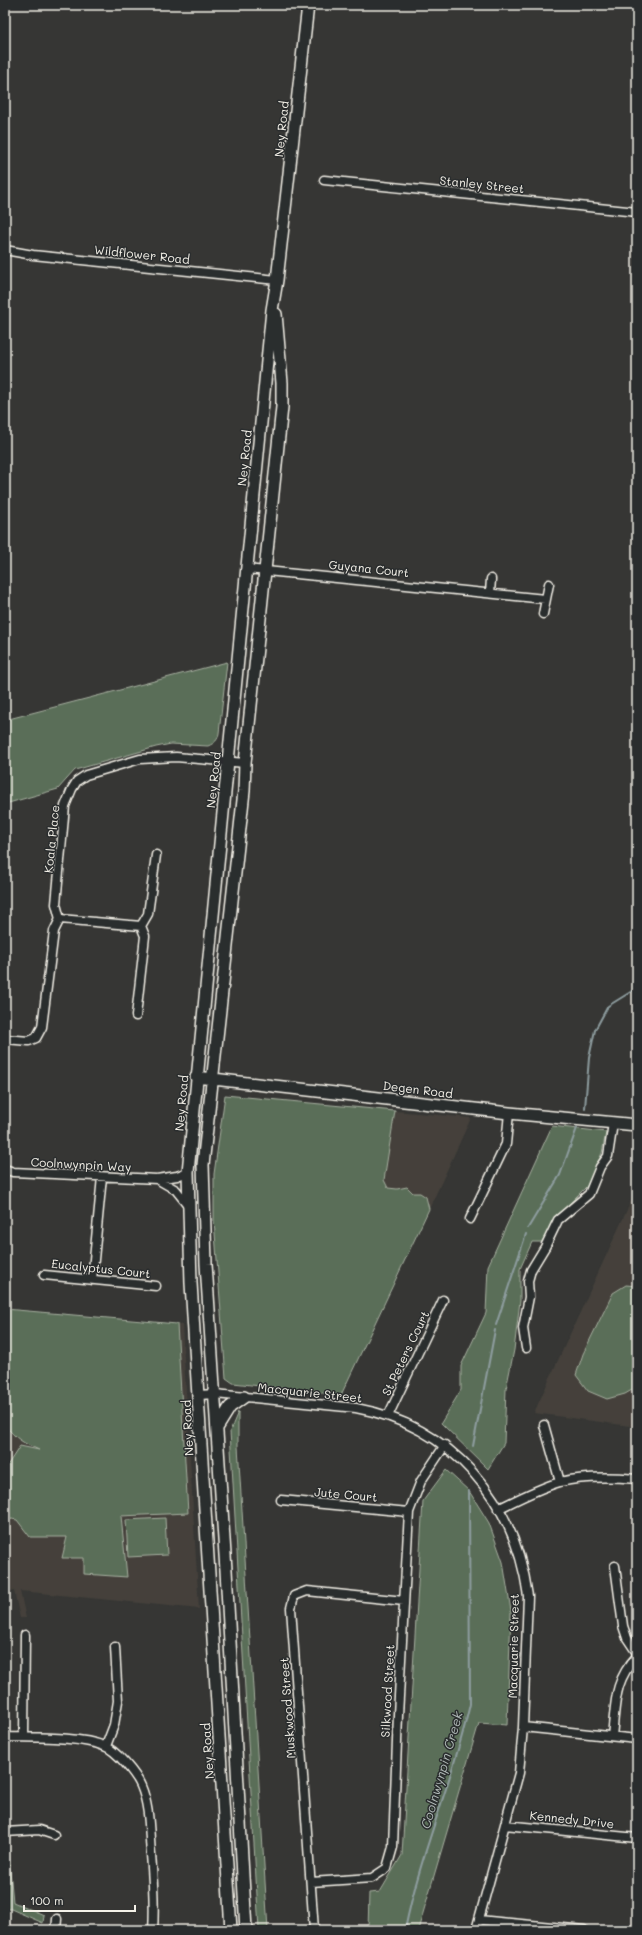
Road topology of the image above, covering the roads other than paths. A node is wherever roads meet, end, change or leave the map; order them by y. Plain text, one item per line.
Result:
1 (308, 5) edge
2 (324, 180) dead end
3 (637, 212) edge
4 (5, 250) edge
5 (277, 280) junction
6 (247, 568) junction
7 (265, 570) junction
8 (491, 579) dead end
9 (549, 584) dead end
10 (490, 593) junction
11 (545, 599) junction
12 (543, 614) dead end
13 (228, 761) junction
14 (245, 763) junction
15 (156, 854) dead end
16 (60, 919) junction
17 (141, 926) junction
18 (136, 1016) dead end
19 (5, 1039) edge
20 (196, 1077) junction
21 (213, 1079) junction
22 (509, 1113) junction
23 (613, 1123) junction
24 (637, 1125) edge
25 (5, 1169) edge
26 (188, 1172) junction
27 (102, 1177) junction
28 (157, 1179) junction
29 (188, 1205) junction
30 (470, 1219) dead end
31 (44, 1275) dead end
32 (92, 1280) junction
33 (156, 1286) dead end
34 (443, 1300) dead end
35 (526, 1348) dead end
36 (215, 1394) junction
37 (199, 1396) junction
38 (244, 1397) junction
39 (388, 1416) junction
40 (544, 1425) dead end
41 (216, 1428) junction
42 (445, 1445) junction
43 (637, 1479) edge
44 (560, 1482) junction
45 (281, 1500) dead end
46 (498, 1509) junction
47 (409, 1512) junction
48 (615, 1566) dead end
49 (404, 1601) junction
50 (25, 1635) dead end
51 (115, 1647) dead end
52 (637, 1653) edge
53 (637, 1656) edge
54 (524, 1727) junction
55 (612, 1736) junction
56 (5, 1737) edge
57 (24, 1737) junction
58 (637, 1739) edge
59 (106, 1746) junction
60 (505, 1825) junction
61 (5, 1832) edge
62 (54, 1836) dead end
63 (637, 1838) edge
64 (311, 1882) junction
65 (57, 1919) dead end
66 (478, 1920) junction
67 (56, 1930) edge
68 (153, 1930) edge
69 (231, 1930) edge
70 (246, 1930) edge
71 (314, 1930) edge
72 (476, 1930) edge
73 (584, 1930) edge

1 - 5 main road, Ney Road
2 - 3 street, Stanley Street
4 - 5 street, Wildflower Road
5 - 6 main road, Ney Road
5 - 7 main road, Ney Road
6 - 7 street, Guyana Court
6 - 13 main road, Ney Road
7 - 10 street, Guyana Court
7 - 14 main road, Ney Road
8 - 10 street
9 - 11 street
10 - 11 street, Guyana Court
11 - 12 street
13 - 14 street, Koala Place
13 - 16 street, Koala Place
13 - 20 main road, Ney Road
14 - 21 main road, Ney Road
15 - 17 street
16 - 17 street
16 - 19 street
17 - 18 street
20 - 21 main road, Degen Road
20 - 26 main road, Ney Road
21 - 22 main road, Degen Road
21 - 36 main road, Ney Road
22 - 23 main road, Degen Road
22 - 30 street
23 - 24 main road, Degen Road
23 - 35 street
25 - 27 street, Coolnwynpin Way
26 - 28 street, Coolnwynpin Way
26 - 29 main road, Ney Road
27 - 28 street, Coolnwynpin Way
27 - 32 street
28 - 29 street, Coolnwynpin Way
29 - 37 main road, Ney Road
31 - 32 street, Eucalyptus Court
32 - 33 street, Eucalyptus Court
34 - 39 street, St Peters Court
36 - 37 street, Macquarie Street
36 - 38 street, Macquarie Street
36 - 41 main road, Ney Road
37 - 69 main road, Ney Road
38 - 39 street, Macquarie Street
38 - 41 main road
39 - 42 street, Macquarie Street
40 - 44 street
41 - 70 main road, Ney Road
42 - 46 street, Macquarie Street
42 - 47 street, Silkwood Street
43 - 44 street
44 - 46 street
45 - 47 street, Jute Court
46 - 54 street, Macquarie Street
47 - 49 street, Silkwood Street
48 - 52 street
49 - 64 street, Silkwood Street
49 - 64 street, Muskwood Street
50 - 57 street
51 - 59 street
53 - 55 street
54 - 55 street
54 - 60 street, Macquarie Street
55 - 58 street
56 - 57 street
57 - 59 street
59 - 68 street
60 - 63 street, Kennedy Drive
60 - 66 street, Macquarie Street
61 - 62 street
64 - 71 street, Muskwood Street
65 - 67 street
66 - 72 street, Macquarie Street
66 - 73 street

